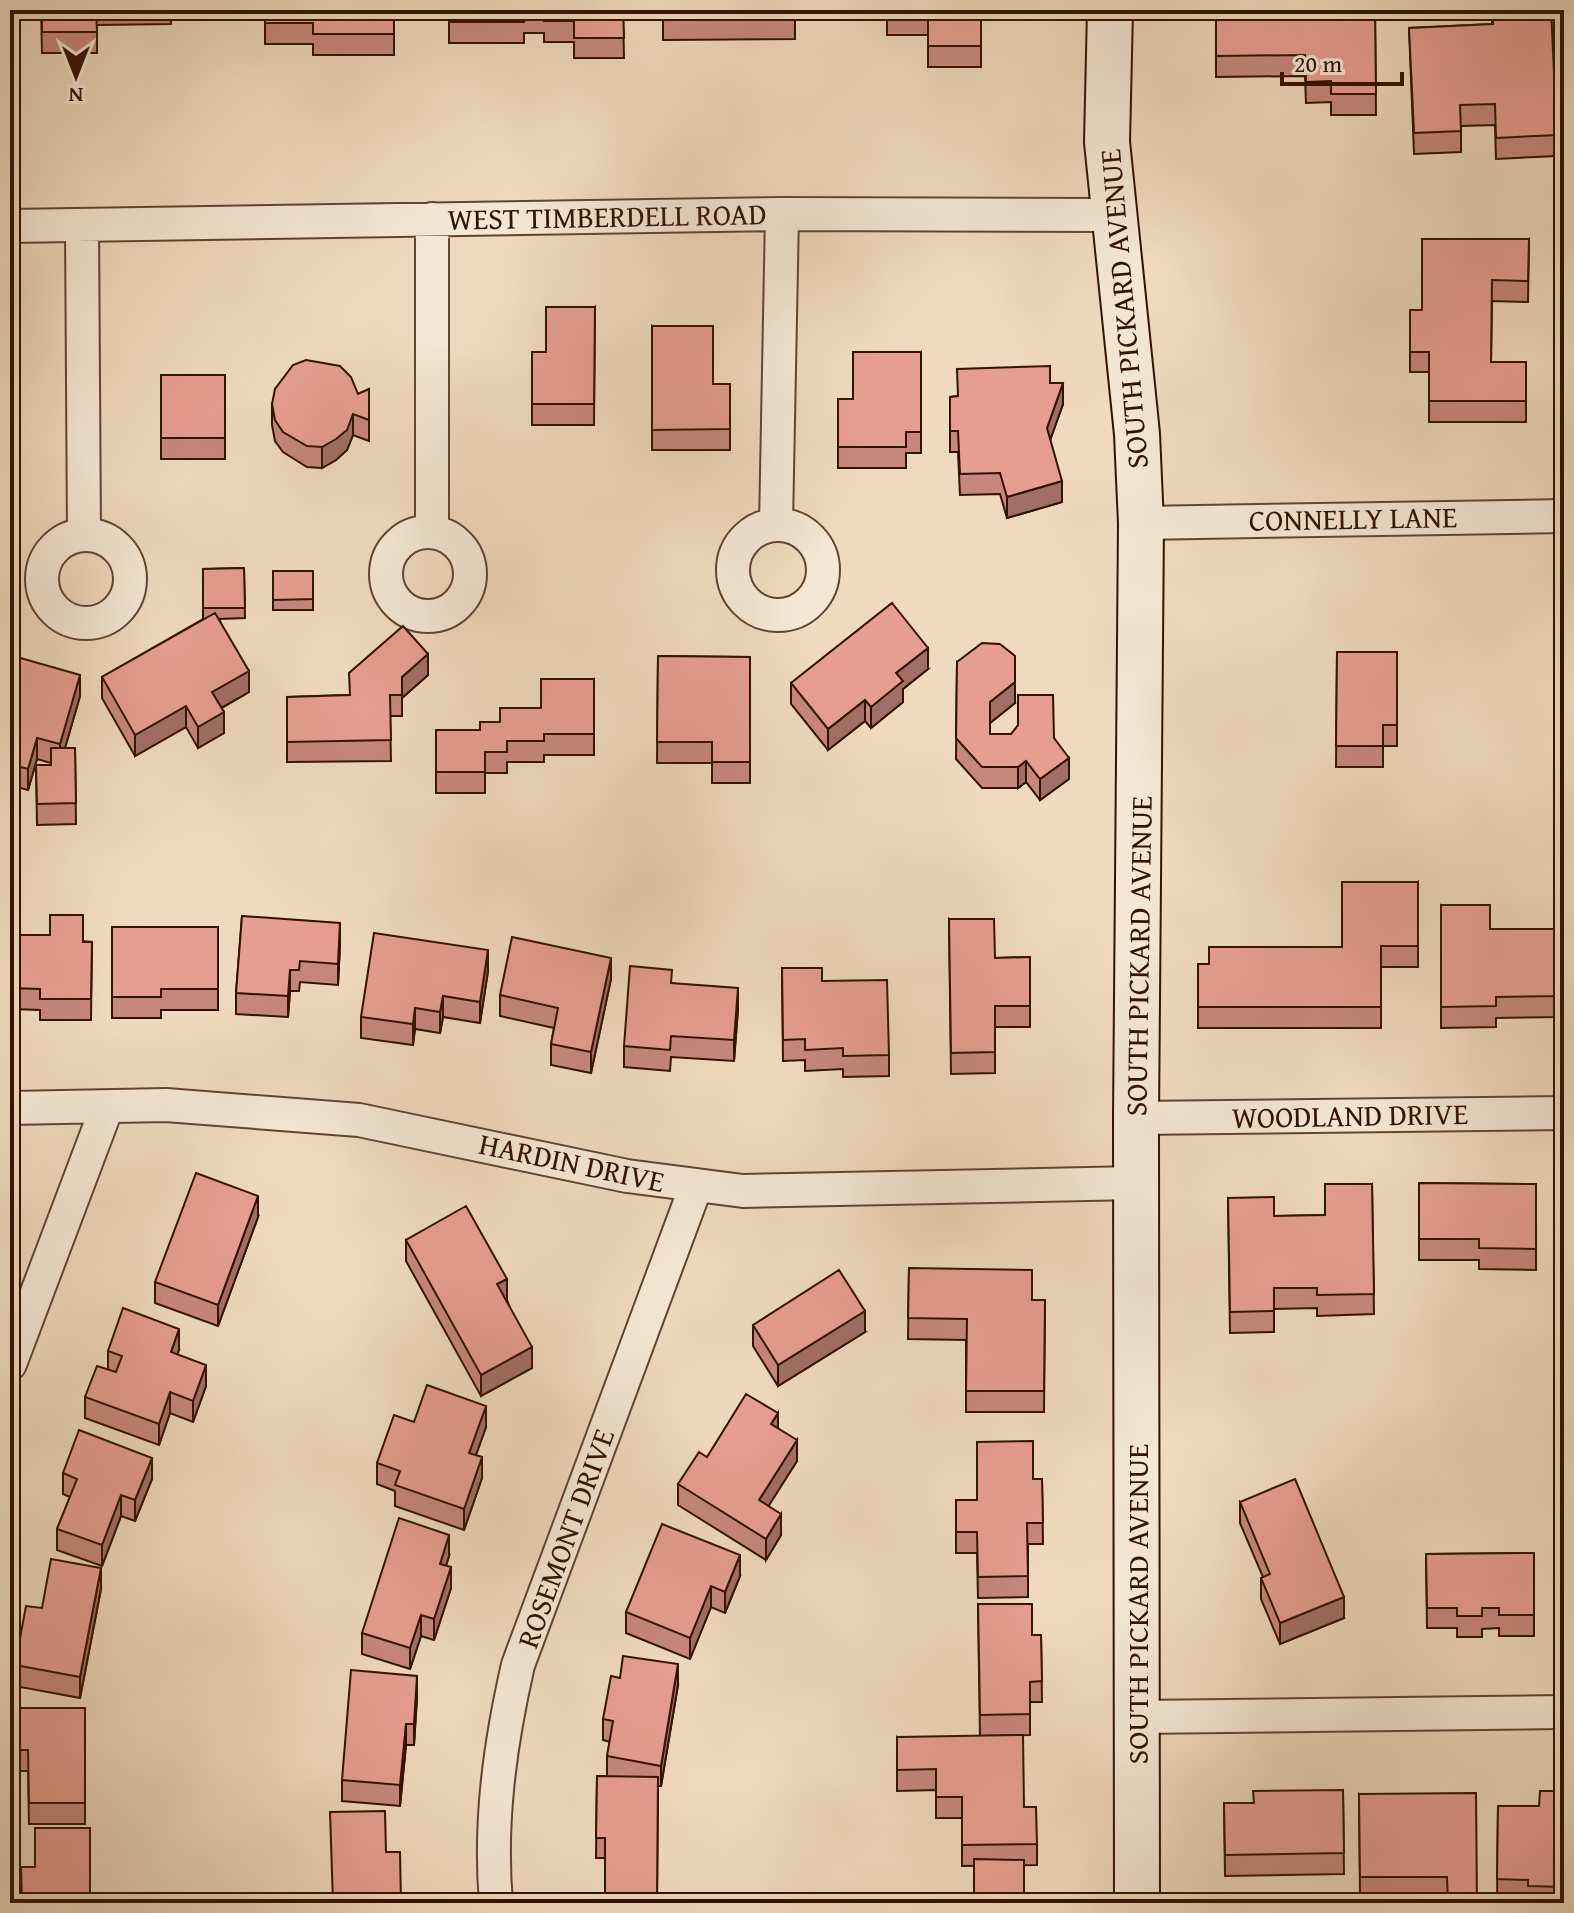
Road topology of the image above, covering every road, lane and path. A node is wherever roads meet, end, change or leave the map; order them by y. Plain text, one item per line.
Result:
1 (1110, 10) edge
2 (782, 214) junction
3 (1113, 215) junction
4 (432, 219) junction
5 (82, 225) junction
6 (10, 226) edge
7 (1564, 516) edge
8 (1141, 523) junction
9 (776, 525) dead end
10 (432, 531) dead end
11 (84, 535) dead end
12 (107, 1107) junction
13 (10, 1108) edge
14 (1564, 1113) edge
15 (1136, 1118) junction
16 (1136, 1183) junction
17 (696, 1186) junction
18 (10, 1364) edge
19 (1564, 1712) edge
20 (1137, 1717) junction
21 (496, 1903) edge
22 (1137, 1903) edge

1 - 3 street, SOUTH PICKARD AVENUE
2 - 3 street, WEST TIMBERDELL ROAD
2 - 4 street, WEST TIMBERDELL ROAD
2 - 9 street, WEST TIMBERDELL ROAD
3 - 8 street, SOUTH PICKARD AVENUE
4 - 5 street, WEST TIMBERDELL ROAD
4 - 10 street, WEST TIMBERDELL ROAD
5 - 6 street, WEST TIMBERDELL ROAD
5 - 11 street
7 - 8 street, CONNELLY LANE
8 - 15 street, SOUTH PICKARD AVENUE
12 - 13 street, HARDIN DRIVE
12 - 17 street, HARDIN DRIVE
12 - 18 street
14 - 15 street, WOODLAND DRIVE
15 - 16 street, SOUTH PICKARD AVENUE
16 - 17 street, HARDIN DRIVE
16 - 20 street, SOUTH PICKARD AVENUE
17 - 21 street, ROSEMONT DRIVE
19 - 20 street
20 - 22 street, SOUTH PICKARD AVENUE

